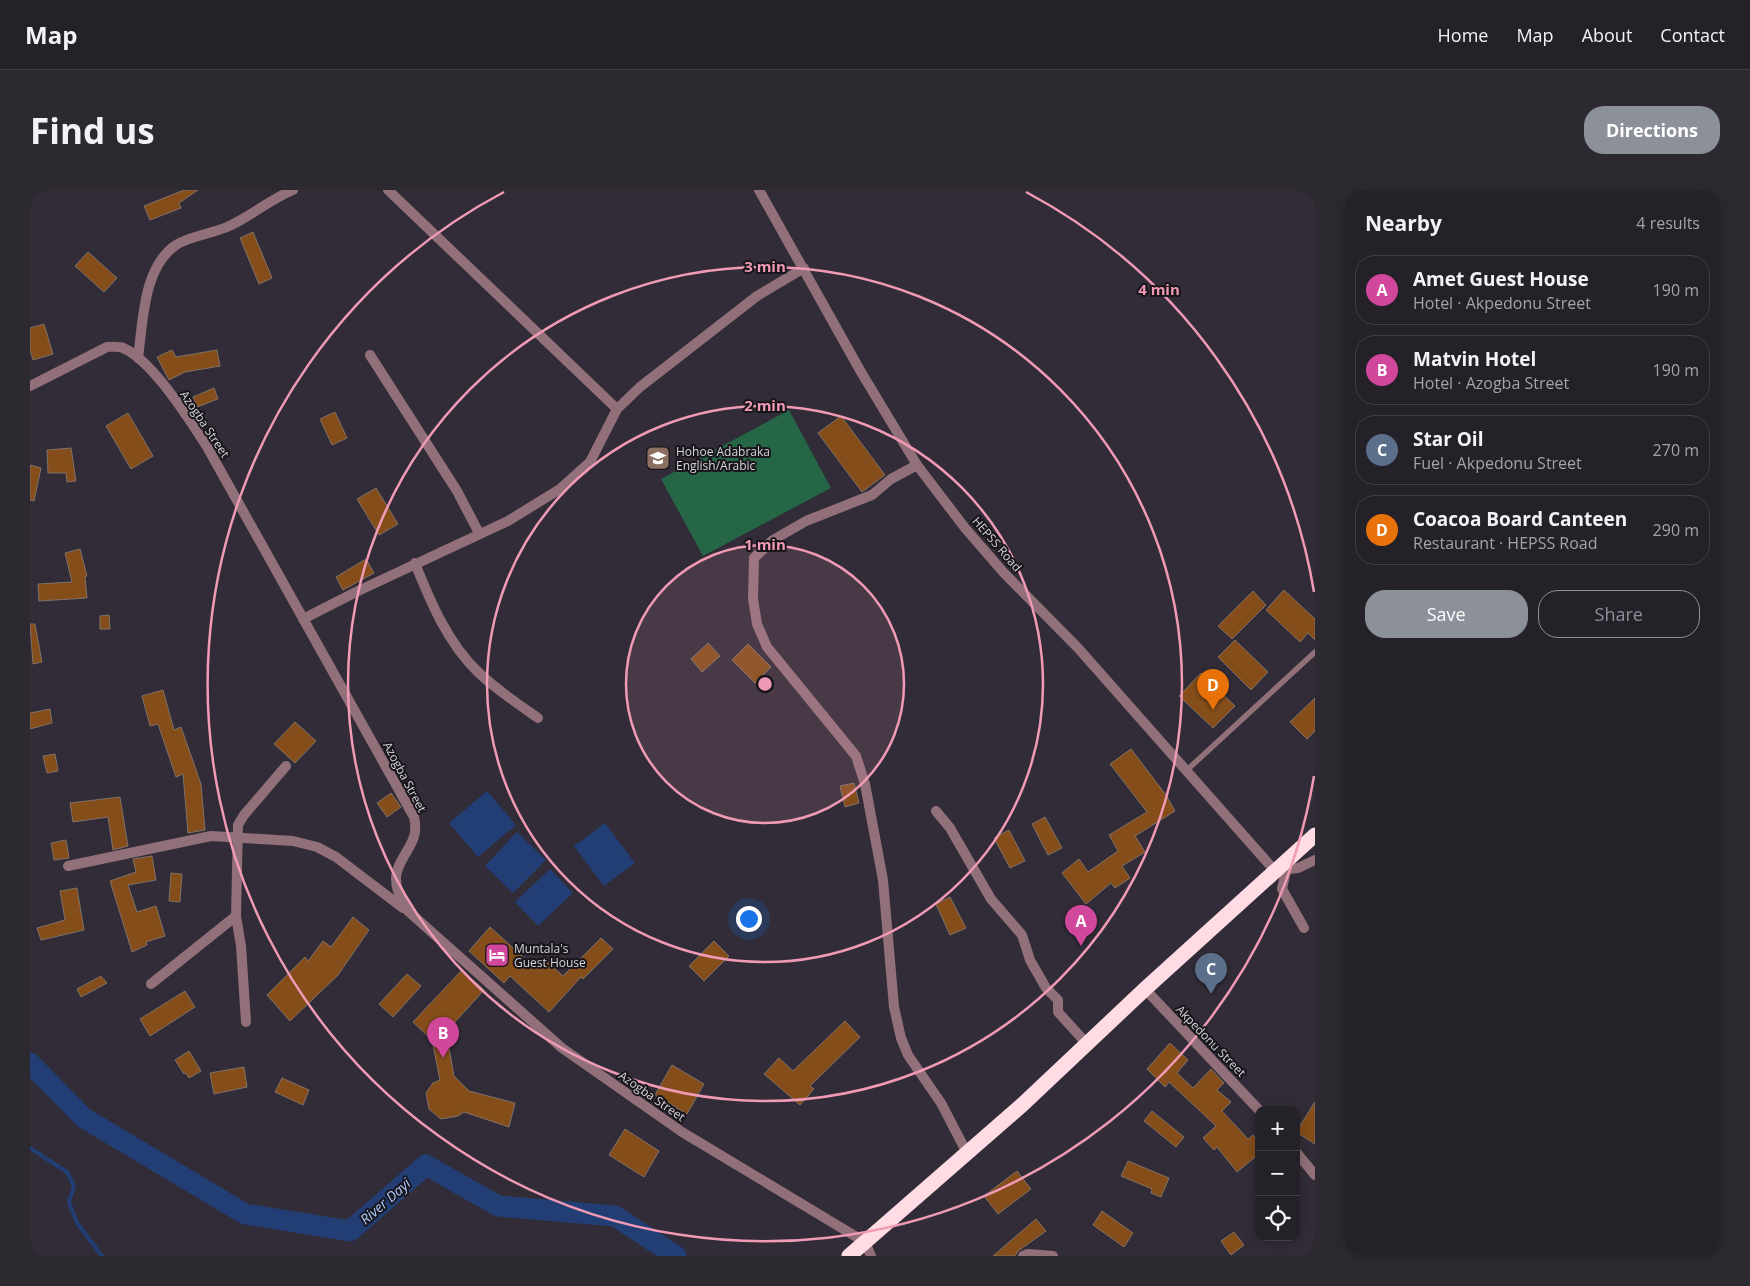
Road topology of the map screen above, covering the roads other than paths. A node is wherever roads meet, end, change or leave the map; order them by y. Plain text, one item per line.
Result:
1 (293, 190) edge
2 (388, 190) edge
3 (759, 190) edge
4 (804, 268) junction
5 (370, 355) dead end
6 (138, 358) junction
7 (30, 386) edge
8 (617, 409) junction
9 (916, 465) junction
10 (479, 533) junction
11 (415, 563) junction
12 (303, 619) junction
13 (1315, 652) edge
14 (538, 718) dead end
15 (286, 766) dead end
16 (1187, 770) junction
17 (936, 811) dead end
18 (1315, 836) edge
19 (238, 838) junction
20 (1315, 860) edge
21 (68, 866) dead end
22 (1280, 871) junction
23 (408, 911) junction
24 (236, 916) junction
25 (1304, 928) dead end
26 (151, 984) dead end
27 (1145, 990) junction
28 (246, 1022) dead end
29 (1087, 1044) junction
30 (1255, 1106) edge
31 (967, 1154) junction
32 (1300, 1157) edge
33 (1315, 1175) edge
34 (868, 1249) edge
35 (850, 1256) edge
36 (1023, 1256) edge
37 (1053, 1256) edge

1 - 6 street
2 - 8 street
3 - 4 street, HEPSS Road
4 - 8 street
4 - 9 street, HEPSS Road
5 - 10 street
6 - 7 street, Azogba Street
6 - 12 street, Azogba Street
8 - 10 street
9 - 16 street, HEPSS Road
9 - 31 street
10 - 11 street
11 - 12 street
11 - 14 street
12 - 23 street, Azogba Street
13 - 16 lane
15 - 19 street
16 - 22 street, HEPSS Road
17 - 29 street
18 - 22 highway
19 - 21 street
19 - 23 street
19 - 24 street
20 - 22 street
22 - 25 street
22 - 27 highway
23 - 34 street, Azogba Street
24 - 26 street
24 - 28 street
27 - 29 highway
27 - 30 street, Akpedonu Street
29 - 31 highway
31 - 34 highway
32 - 33 street
34 - 35 highway
36 - 37 street

